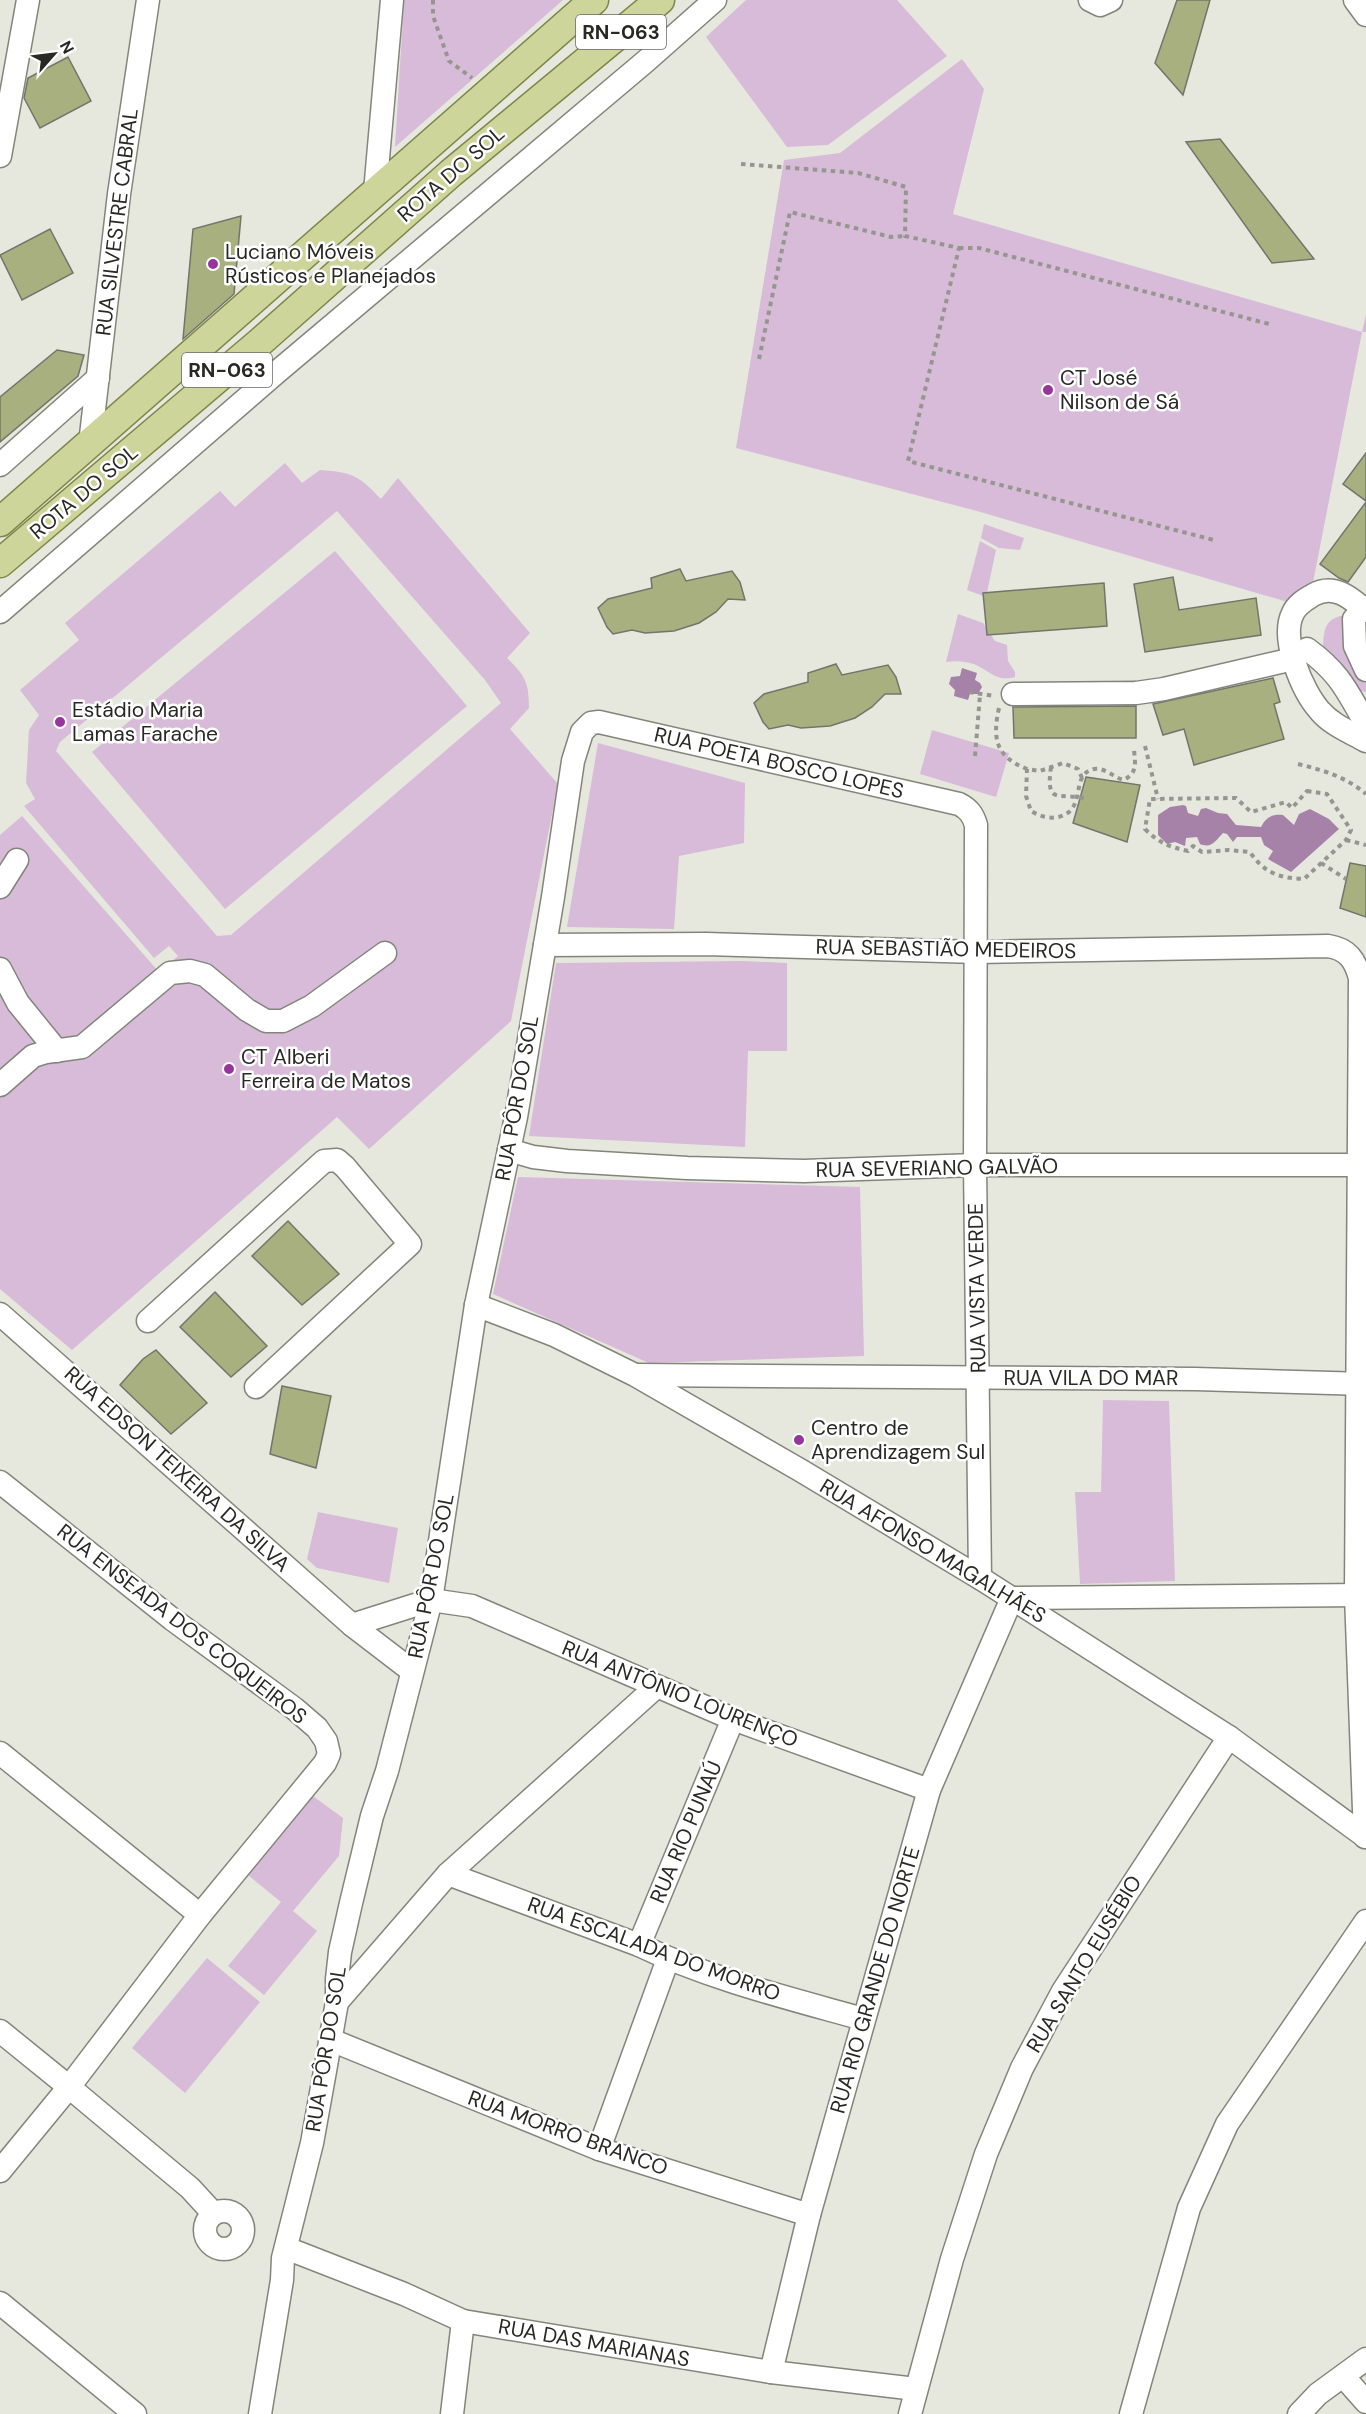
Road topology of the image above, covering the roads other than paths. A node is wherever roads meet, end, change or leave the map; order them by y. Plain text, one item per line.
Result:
1 (28, 0) edge
2 (148, 0) edge
3 (392, 0) edge
4 (594, 0) edge
5 (660, 0) edge
6 (715, 0) edge
7 (1090, 0) edge
8 (1111, 0) edge
9 (1355, 0) edge
10 (1366, 15) edge
11 (556, 32) junction
12 (583, 64) junction
13 (0, 156) edge
14 (375, 192) junction
15 (98, 378) junction
16 (90, 444) junction
17 (0, 465) edge
18 (0, 522) edge
19 (0, 564) edge
20 (0, 612) edge
21 (1360, 615) edge
22 (1300, 654) junction
23 (1366, 670) edge
24 (1005, 698) road end
25 (1366, 724) edge
26 (582, 732) joint
27 (1366, 741) edge
28 (974, 818) joint
29 (17, 860) dead end
30 (0, 887) edge
31 (545, 945) junction
32 (385, 952) dead end
33 (977, 952) junction
34 (0, 969) edge
35 (57, 1051) junction
36 (0, 1085) edge
37 (509, 1150) junction
38 (975, 1165) junction
39 (1362, 1165) edge
40 (476, 1305) junction
41 (0, 1314) edge
42 (148, 1321) dead end
43 (635, 1375) junction
44 (978, 1378) junction
45 (1362, 1384) edge
46 (256, 1387) dead end
47 (0, 1482) edge
48 (980, 1578) junction
49 (1361, 1595) edge
50 (1012, 1598) junction
51 (431, 1600) junction
52 (352, 1625) junction
53 (412, 1671) junction
54 (656, 1687) junction
55 (733, 1719) junction
56 (1229, 1737) junction
57 (0, 1753) edge
58 (929, 1790) junction
59 (1366, 1837) edge
60 (448, 1874) junction
61 (200, 1915) junction
62 (1366, 1921) edge
63 (639, 1945) junction
64 (668, 1959) junction
65 (337, 2002) junction
66 (863, 2019) junction
67 (0, 2031) edge
68 (331, 2040) junction
69 (69, 2086) junction
70 (599, 2149) junction
71 (0, 2171) edge
72 (213, 2213) dead end
73 (809, 2215) junction
74 (286, 2248) junction
75 (0, 2303) edge
76 (463, 2321) junction
77 (1366, 2359) edge
78 (771, 2372) junction
79 (1343, 2376) junction
80 (916, 2389) junction
81 (1366, 2402) edge
82 (135, 2414) edge
83 (260, 2414) edge
84 (452, 2414) edge
85 (910, 2414) edge
86 (1131, 2414) edge
87 (1299, 2414) edge

1 - 13 street
2 - 15 street, RUA SILVESTRE CABRAL
3 - 14 street
4 - 11 main road, ROTA DO SOL / RN-063
5 - 12 main road, ROTA DO SOL / RN-063
6 - 20 street
7 - 8 street
9 - 10 street
11 - 12 main road
11 - 14 main road, ROTA DO SOL / RN-063
12 - 19 main road, ROTA DO SOL / RN-063
14 - 16 main road, ROTA DO SOL / RN-063
15 - 16 street, RUA SILVESTRE CABRAL
15 - 17 street
16 - 18 main road, ROTA DO SOL / RN-063
21 - 22 street
21 - 23 street
22 - 24 street
22 - 25 street
22 - 27 street
26 - 28 street, RUA POETA BOSCO LOPES
26 - 31 street, RUA PÔR DO SOL
28 - 33 street, RUA VISTA VERDE
29 - 30 street
31 - 33 street, RUA SEBASTIÃO MEDEIROS
31 - 37 street, RUA PÔR DO SOL
32 - 35 street
33 - 38 street, RUA VISTA VERDE
33 - 39 street, RUA SEBASTIÃO MEDEIROS
34 - 35 street
35 - 36 street
37 - 38 street, RUA SEVERIANO GALVÃO
37 - 40 street, RUA PÔR DO SOL
38 - 39 street, RUA SEVERIANO GALVÃO
38 - 44 street, RUA VISTA VERDE
39 - 45 street
40 - 43 street, RUA AFONSO MAGALHÃES
40 - 51 street, RUA PÔR DO SOL
41 - 52 street, RUA EDSON TEIXEIRA DA SILVA
42 - 46 street
43 - 44 street, RUA VILA DO MAR
43 - 48 street, RUA AFONSO MAGALHÃES
44 - 45 street, RUA VILA DO MAR
44 - 48 street, RUA VISTA VERDE
45 - 49 street
47 - 61 street, RUA ENSEADA DOS COQUEIROS
48 - 50 street, RUA AFONSO MAGALHÃES
49 - 50 street
49 - 59 street
50 - 56 street, RUA AFONSO MAGALHÃES
50 - 58 street, RUA RIO GRANDE DO NORTE
51 - 52 street
51 - 53 street, RUA PÔR DO SOL
51 - 54 street, RUA ANTÔNIO LOURENÇO
52 - 53 street, RUA EDSON TEIXEIRA DA SILVA
53 - 65 street, RUA PÔR DO SOL
54 - 55 street, RUA ANTÔNIO LOURENÇO
54 - 60 street
55 - 58 street, RUA ANTÔNIO LOURENÇO
55 - 63 street, RUA RIO PUNAÚ
56 - 59 street, RUA AFONSO MAGALHÃES
56 - 80 street, RUA SANTO EUSÉBIO
57 - 61 street
58 - 66 street, RUA RIO GRANDE DO NORTE
60 - 63 street, RUA ESCALADA DO MORRO
60 - 65 street
61 - 69 street
62 - 86 street
63 - 64 street, RUA ESCALADA DO MORRO
64 - 66 street, RUA ESCALADA DO MORRO
64 - 70 street
65 - 68 street, RUA PÔR DO SOL
66 - 73 street, RUA RIO GRANDE DO NORTE
67 - 69 street
68 - 70 street, RUA MORRO BRANCO
68 - 74 street, RUA PÔR DO SOL
69 - 71 street
69 - 72 street
70 - 73 street, RUA MORRO BRANCO
73 - 78 street, RUA RIO GRANDE DO NORTE
74 - 76 street, RUA DAS MARIANAS
74 - 83 street, RUA PÔR DO SOL
75 - 82 street
76 - 78 street, RUA DAS MARIANAS
76 - 84 street
77 - 79 street
78 - 80 street, RUA DAS MARIANAS
79 - 81 street
79 - 87 street
80 - 85 street, RUA SANTO EUSÉBIO

